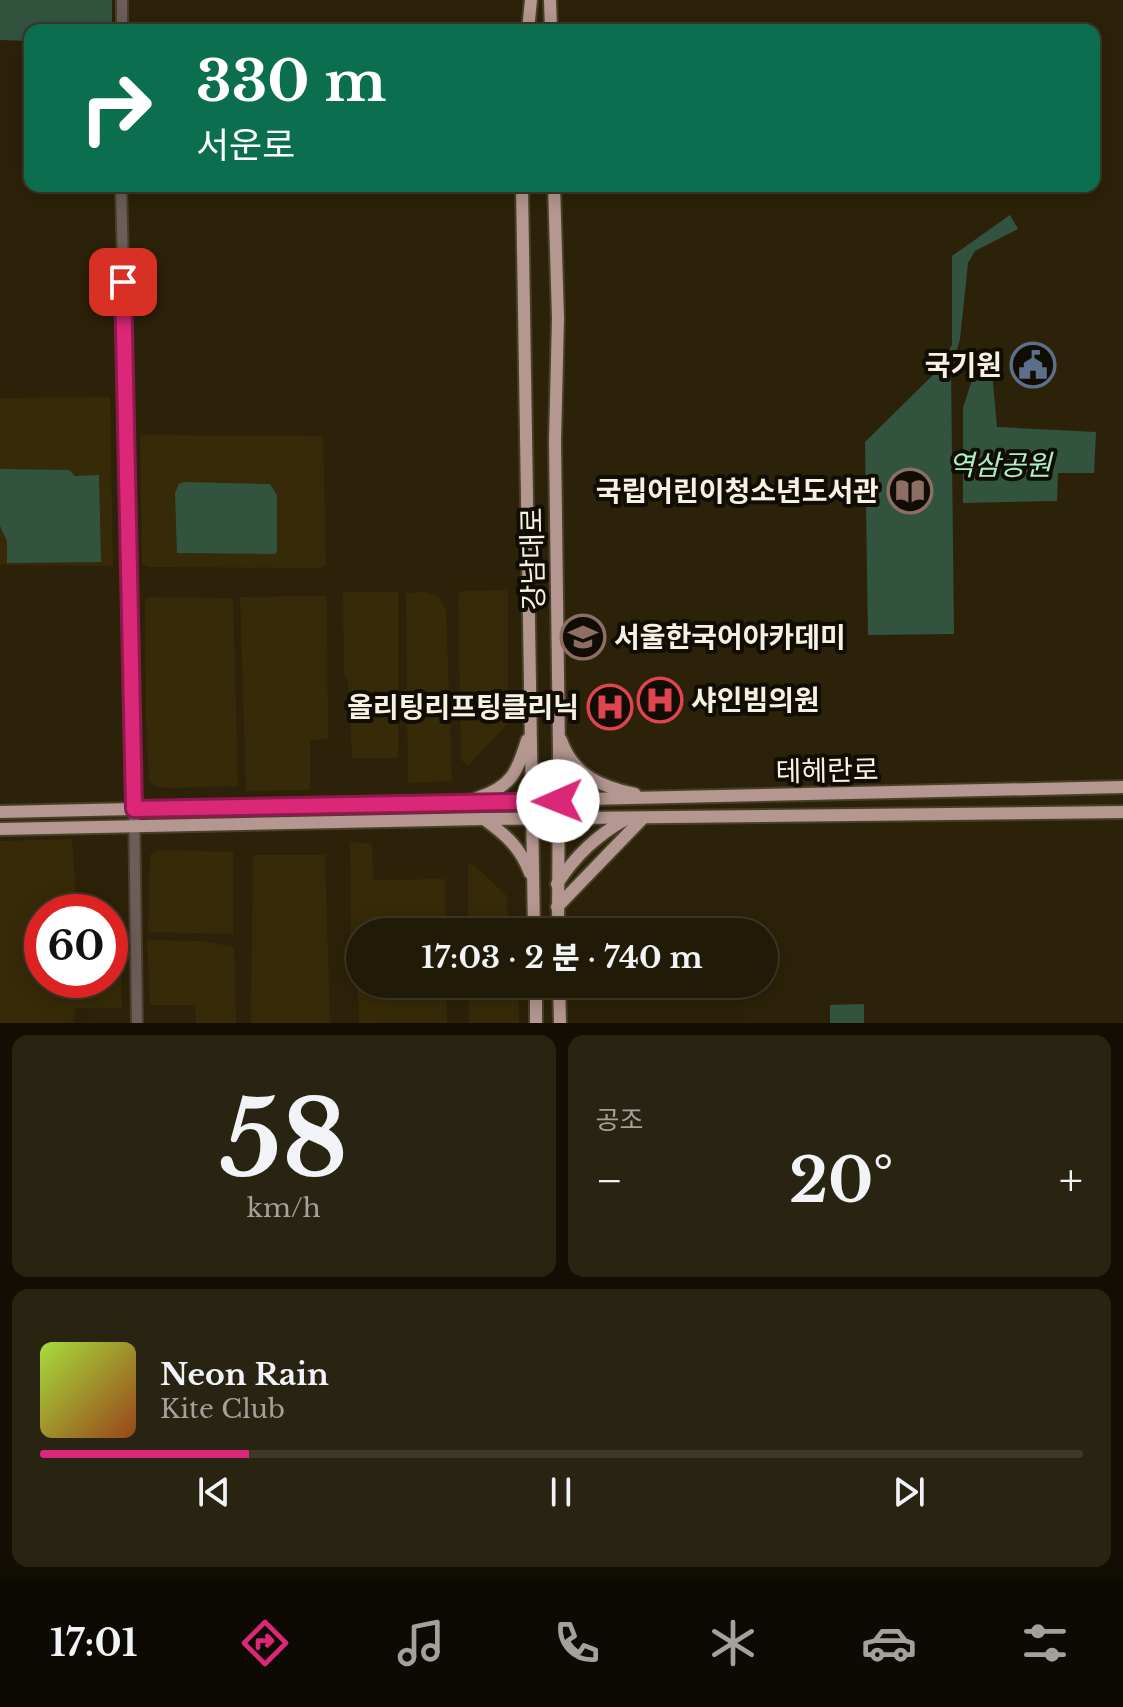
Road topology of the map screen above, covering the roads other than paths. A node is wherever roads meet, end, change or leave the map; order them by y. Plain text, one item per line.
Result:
1 (122, 0) edge
2 (531, 0) edge
3 (550, 0) edge
4 (122, 24) edge
5 (529, 24) edge
6 (551, 24) edge
7 (121, 192) edge
8 (522, 192) edge
9 (554, 192) edge
10 (531, 729) junction
11 (559, 733) junction
12 (1123, 787) edge
13 (657, 799) junction
14 (627, 800) junction
15 (532, 801) junction
16 (558, 801) junction
17 (463, 803) junction
18 (134, 809) junction
19 (0, 812) edge
20 (1123, 812) edge
21 (627, 818) junction
22 (643, 818) junction
23 (484, 819) junction
24 (533, 819) junction
25 (557, 819) junction
26 (591, 819) junction
27 (134, 826) junction
28 (0, 829) edge
29 (533, 882) junction
30 (557, 884) junction
31 (557, 907) junction
32 (534, 918) edge
33 (557, 918) edge
34 (536, 998) edge
35 (559, 998) edge
36 (137, 1023) edge
37 (536, 1023) edge
38 (560, 1023) edge

1 - 4 street
2 - 5 main road
3 - 6 main road
7 - 18 street
8 - 10 main road, 강남대로
9 - 11 main road, 강남대로
10 - 15 main road, 강남대로
10 - 17 main road
11 - 13 main road
11 - 16 main road, 강남대로
12 - 13 main road, 테헤란로
13 - 14 main road, 테헤란로
14 - 16 main road, 테헤란로
14 - 26 main road
15 - 16 main road, 테헤란로
15 - 17 main road, 테헤란로
15 - 24 main road, 강남대로
16 - 25 main road, 강남대로
17 - 18 main road, 테헤란로
18 - 19 main road, 테헤란로
18 - 27 street
20 - 22 main road, 테헤란로
21 - 22 main road, 테헤란로
21 - 26 main road, 테헤란로
21 - 30 main road
22 - 31 main road
23 - 24 main road, 테헤란로
23 - 27 main road, 테헤란로
23 - 29 main road
24 - 25 main road, 테헤란로
24 - 29 main road, 강남대로
25 - 26 main road, 테헤란로
25 - 30 main road, 강남대로
27 - 28 main road, 테헤란로
27 - 36 street
29 - 32 main road, 강남대로
30 - 31 main road, 강남대로
31 - 33 main road, 강남대로
34 - 37 main road
35 - 38 main road

